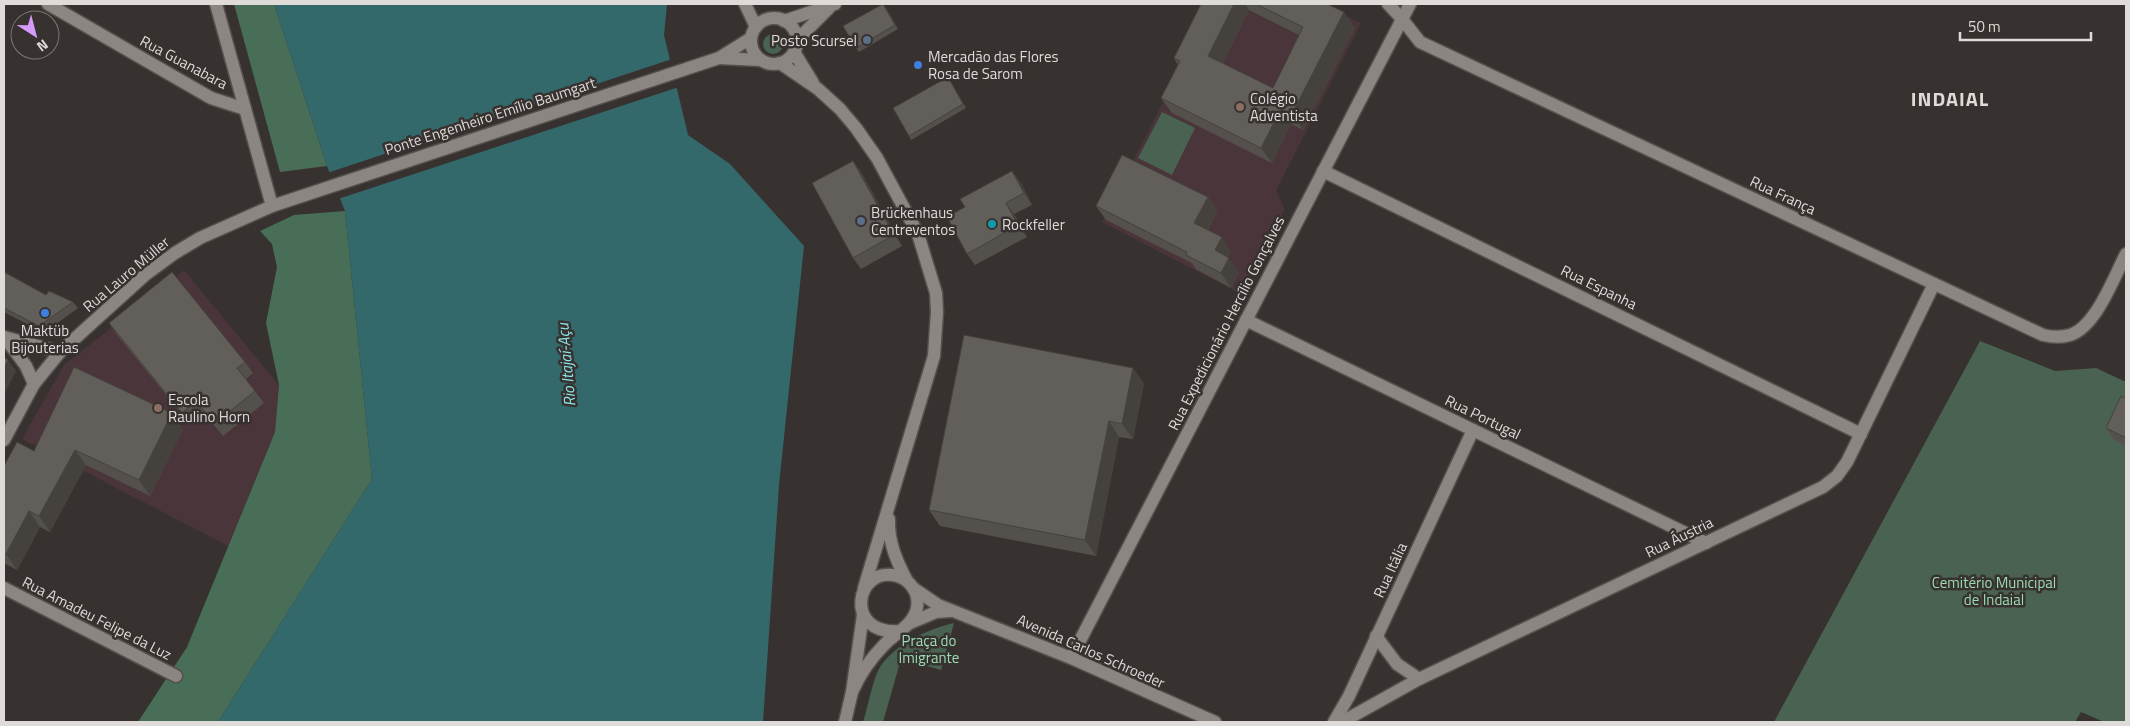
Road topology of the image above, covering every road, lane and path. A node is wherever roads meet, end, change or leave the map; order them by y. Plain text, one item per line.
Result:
1 (48, 4) edge
2 (216, 4) edge
3 (745, 4) edge
4 (1388, 4) edge
5 (1410, 4) edge
6 (833, 5) edge
7 (1402, 20) junction
8 (784, 21) junction
9 (754, 33) junction
10 (795, 46) junction
11 (719, 58) junction
12 (760, 60) junction
13 (780, 63) junction
14 (818, 89) junction
15 (245, 109) junction
16 (1324, 171) junction
17 (272, 206) junction
18 (2126, 254) edge
19 (1934, 284) junction
20 (1246, 320) junction
21 (5, 338) edge
22 (60, 352) junction
23 (34, 384) junction
24 (1473, 430) junction
25 (1861, 434) junction
26 (4, 440) edge
27 (890, 504) junction
28 (1706, 543) junction
29 (910, 584) junction
30 (4, 588) edge
31 (864, 588) junction
32 (952, 611) junction
33 (863, 615) junction
34 (904, 628) junction
35 (1376, 636) junction
36 (1071, 658) junction
37 (176, 676) dead end
38 (1420, 680) junction
39 (852, 692) junction
40 (845, 722) edge
41 (1215, 722) edge
42 (1334, 722) edge
43 (1342, 722) edge

1 - 15 street, Rua Guanabara
2 - 15 street
3 - 9 street
4 - 7 street, Rua França
5 - 7 street, Rua Expedicionário Hercílio Gonçalves
6 - 8 street
6 - 10 street
7 - 16 street, Rua Expedicionário Hercílio Gonçalves
7 - 19 street, Rua França
8 - 9 street
8 - 10 street
9 - 11 street, Ponte Engenheiro Emílio Baumgart
9 - 12 street
10 - 13 street
10 - 14 street, Avenida Carlos Schroeder
11 - 12 street, Ponte Engenheiro Emílio Baumgart
11 - 17 street, Ponte Engenheiro Emílio Baumgart
12 - 13 street
13 - 14 street, Avenida Carlos Schroeder
14 - 27 street, Avenida Carlos Schroeder
15 - 17 street
16 - 20 street, Rua Expedicionário Hercílio Gonçalves
16 - 25 street, Rua Espanha
17 - 22 street, Rua Lauro Müller
18 - 19 street, Rua França
19 - 25 street, Rua Áustria
20 - 24 street, Rua Portugal
20 - 36 street, Rua Expedicionário Hercílio Gonçalves
21 - 22 street
21 - 23 street
22 - 23 street, Rua Lauro Müller
23 - 26 street, Rua Lauro Müller
24 - 28 street, Rua Portugal
24 - 35 street, Rua Itália
25 - 28 street, Rua Áustria
27 - 29 street, Avenida Carlos Schroeder
27 - 31 street, Avenida Carlos Schroeder
28 - 38 street, Rua Áustria
29 - 31 street
29 - 32 street, Avenida Carlos Schroeder
29 - 34 street
30 - 37 street, Rua Amadeu Felipe da Luz
31 - 33 street
32 - 34 street
32 - 36 street, Avenida Carlos Schroeder
33 - 34 street
33 - 39 street
34 - 39 street
35 - 38 street
35 - 42 street, Rua Itália
36 - 41 street, Avenida Carlos Schroeder
38 - 43 street, Rua Áustria
39 - 40 street

